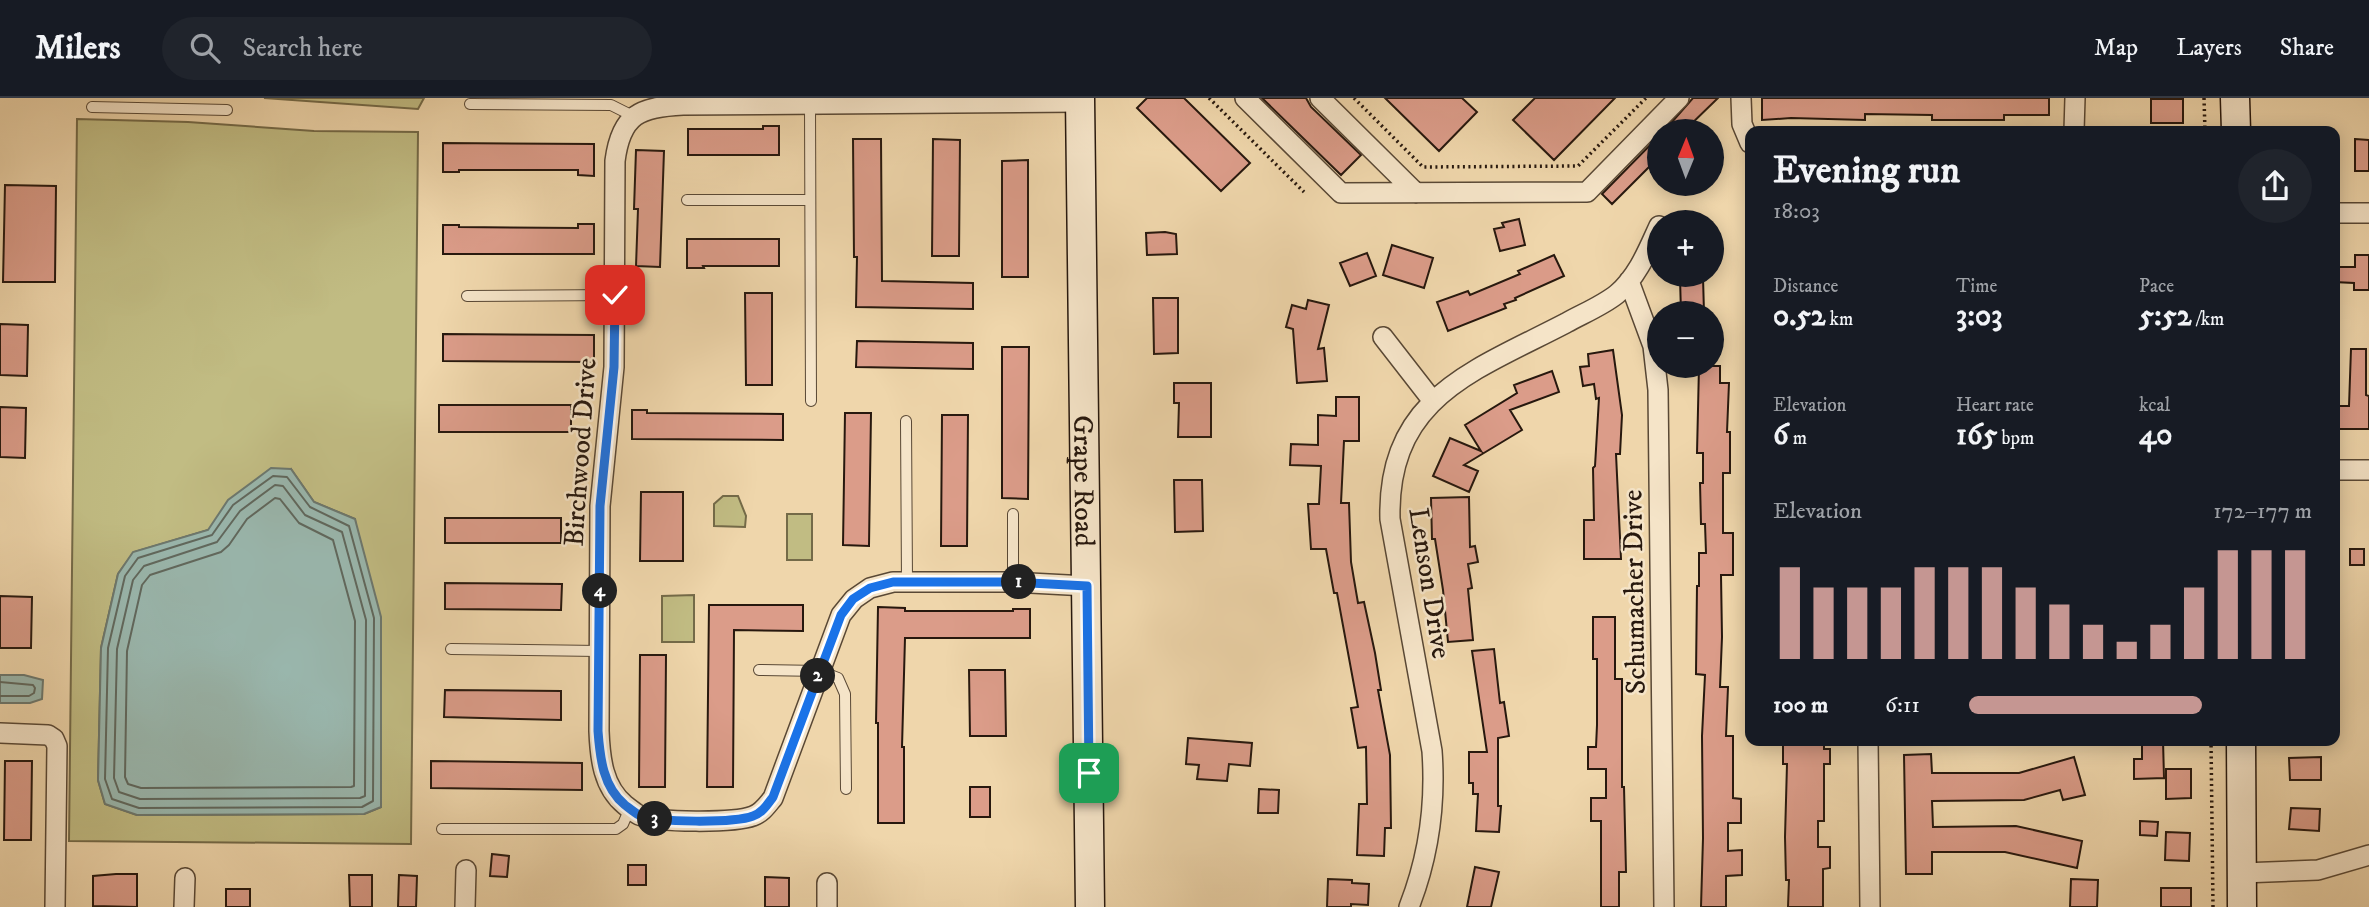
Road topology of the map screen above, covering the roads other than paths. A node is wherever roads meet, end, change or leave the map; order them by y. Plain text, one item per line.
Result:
1 (1245, 98) edge
2 (1320, 98) edge
3 (1679, 98) edge
4 (1741, 98) edge
5 (2075, 98) edge
6 (2235, 98) edge
7 (1080, 100) edge
8 (155, 103) edge
9 (470, 104) dead end
10 (810, 104) junction
11 (92, 107) dead end
12 (227, 110) dead end
13 (633, 116) junction
14 (2074, 126) edge
15 (2236, 126) edge
16 (1745, 131) edge
17 (1416, 193) junction
18 (687, 200) dead end
19 (810, 200) junction
20 (2340, 213) edge
21 (2369, 213) edge
22 (1647, 252) edge
23 (1629, 281) junction
24 (615, 295) junction
25 (467, 296) dead end
26 (1383, 337) dead end
27 (1432, 400) junction
28 (811, 401) dead end
29 (906, 421) dead end
30 (2340, 470) edge
31 (2369, 470) edge
32 (1013, 514) dead end
33 (906, 582) junction
34 (1013, 582) junction
35 (1087, 586) junction
36 (451, 649) dead end
37 (599, 651) junction
38 (759, 670) dead end
39 (820, 671) junction
40 (0, 733) edge
41 (1868, 746) edge
42 (2241, 746) edge
43 (846, 789) dead end
44 (630, 808) junction
45 (442, 829) dead end
46 (2369, 855) edge
47 (466, 870) dead end
48 (2242, 873) junction
49 (185, 878) dead end
50 (827, 883) dead end
51 (55, 907) edge
52 (184, 907) edge
53 (465, 907) edge
54 (827, 907) edge
55 (1090, 907) edge
56 (1409, 907) edge
57 (1664, 907) edge
58 (1870, 907) edge
59 (2242, 907) edge

1 - 17 street
2 - 17 street
3 - 17 street
4 - 16 street
5 - 14 street
6 - 15 main road
7 - 10 street
7 - 35 main road, Grape Road
8 - 11 lane
8 - 12 lane
9 - 13 lane
10 - 13 street
10 - 19 lane
13 - 24 street, Birchwood Drive
18 - 19 lane
19 - 28 lane
20 - 21 street
22 - 23 street, Lenson Drive
23 - 27 street, Lenson Drive
23 - 57 street, Schumacher Drive
24 - 25 lane
24 - 37 street, Birchwood Drive
26 - 27 street
27 - 56 street, Lenson Drive
29 - 33 lane
30 - 31 street
32 - 34 lane
33 - 34 street
33 - 39 street
34 - 35 street
35 - 55 main road, Grape Road
36 - 37 lane
37 - 44 street, Birchwood Drive
38 - 39 lane
39 - 43 lane
39 - 44 street
40 - 51 street
41 - 58 street
42 - 48 main road
44 - 45 lane
46 - 48 street
47 - 53 street
48 - 59 main road
49 - 52 street
50 - 54 street

